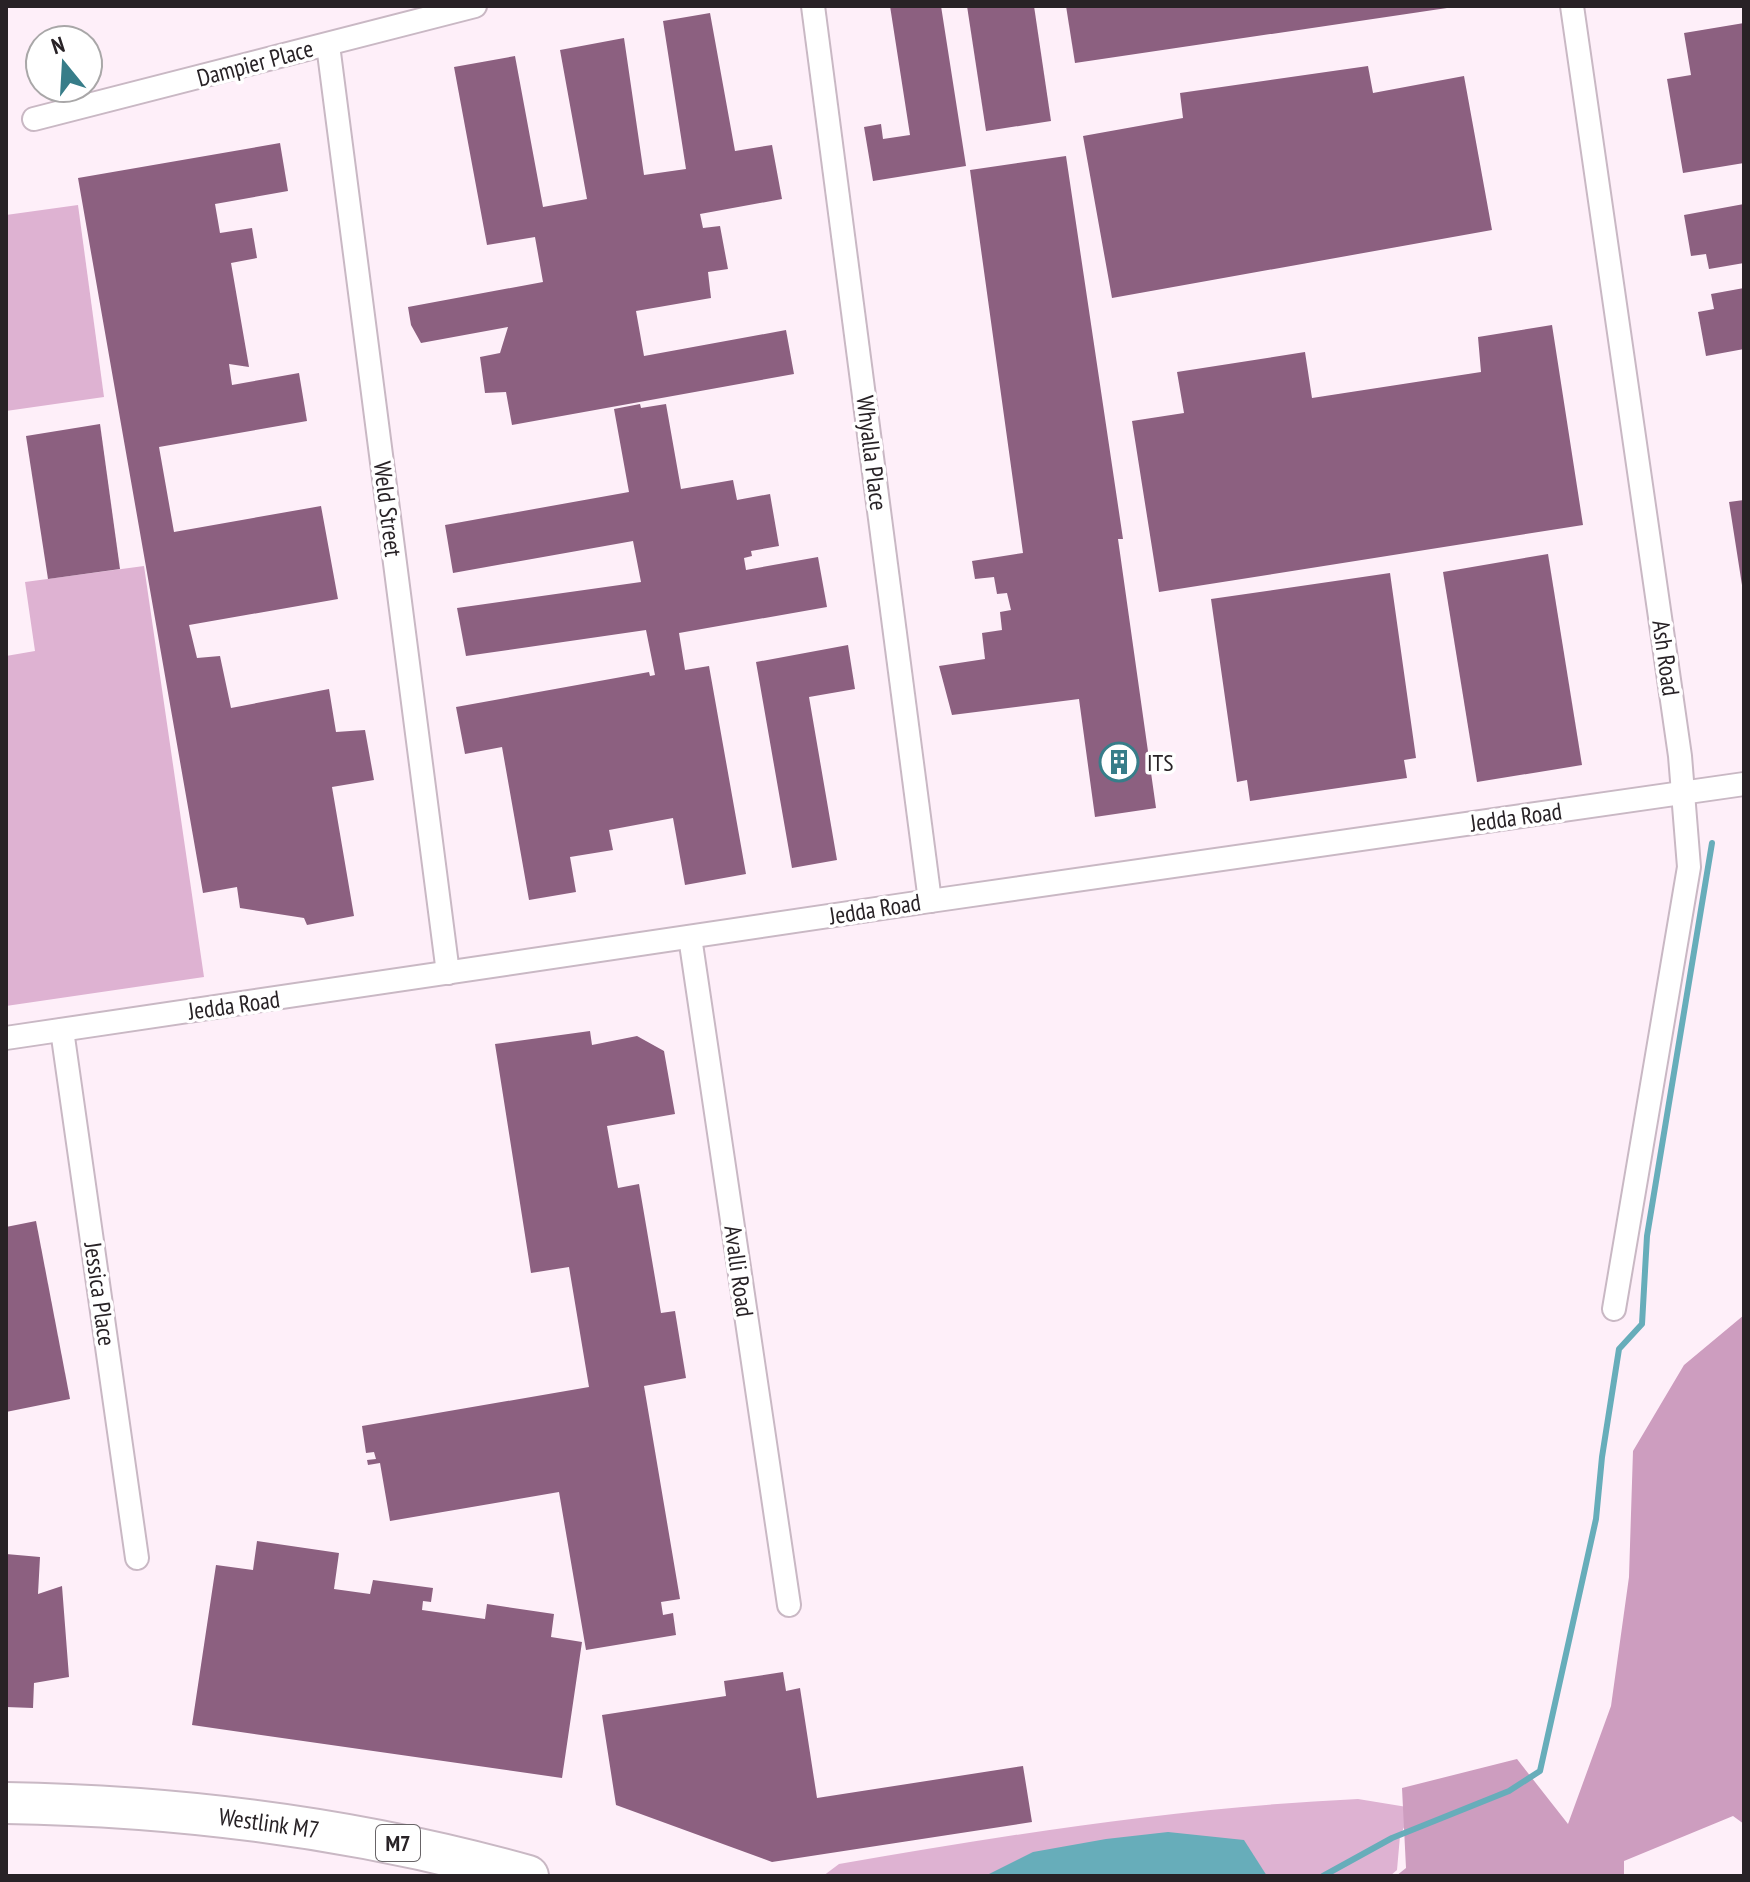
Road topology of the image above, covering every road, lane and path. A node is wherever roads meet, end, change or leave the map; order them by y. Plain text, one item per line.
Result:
1 (475, 6) edge
2 (813, 6) edge
3 (1572, 6) edge
4 (328, 45) junction
5 (34, 119) dead end
6 (1744, 784) edge
7 (1684, 792) junction
8 (930, 901) junction
9 (690, 937) junction
10 (448, 973) junction
11 (62, 1030) junction
12 (6, 1038) edge
13 (1614, 1309) dead end
14 (137, 1558) dead end
15 (789, 1605) dead end
16 (6, 1786) edge
17 (6, 1803) edge
18 (267, 1821) junction
19 (528, 1876) edge

1 - 4 street, Dampier Place
2 - 8 street, Whyalla Place
3 - 7 street, Ash Road
4 - 5 street, Dampier Place
4 - 10 street, Weld Street
6 - 7 street, Jedda Road
7 - 8 street, Jedda Road
7 - 13 street, Ash Road
8 - 9 street, Jedda Road
9 - 10 street, Jedda Road
9 - 15 street, Avalli Road
10 - 11 street, Jedda Road
11 - 12 street, Jedda Road
11 - 14 street, Jessica Place
16 - 18 highway
17 - 18 highway, Westlink M7 / M7
18 - 19 highway, Westlink M7 / M7

